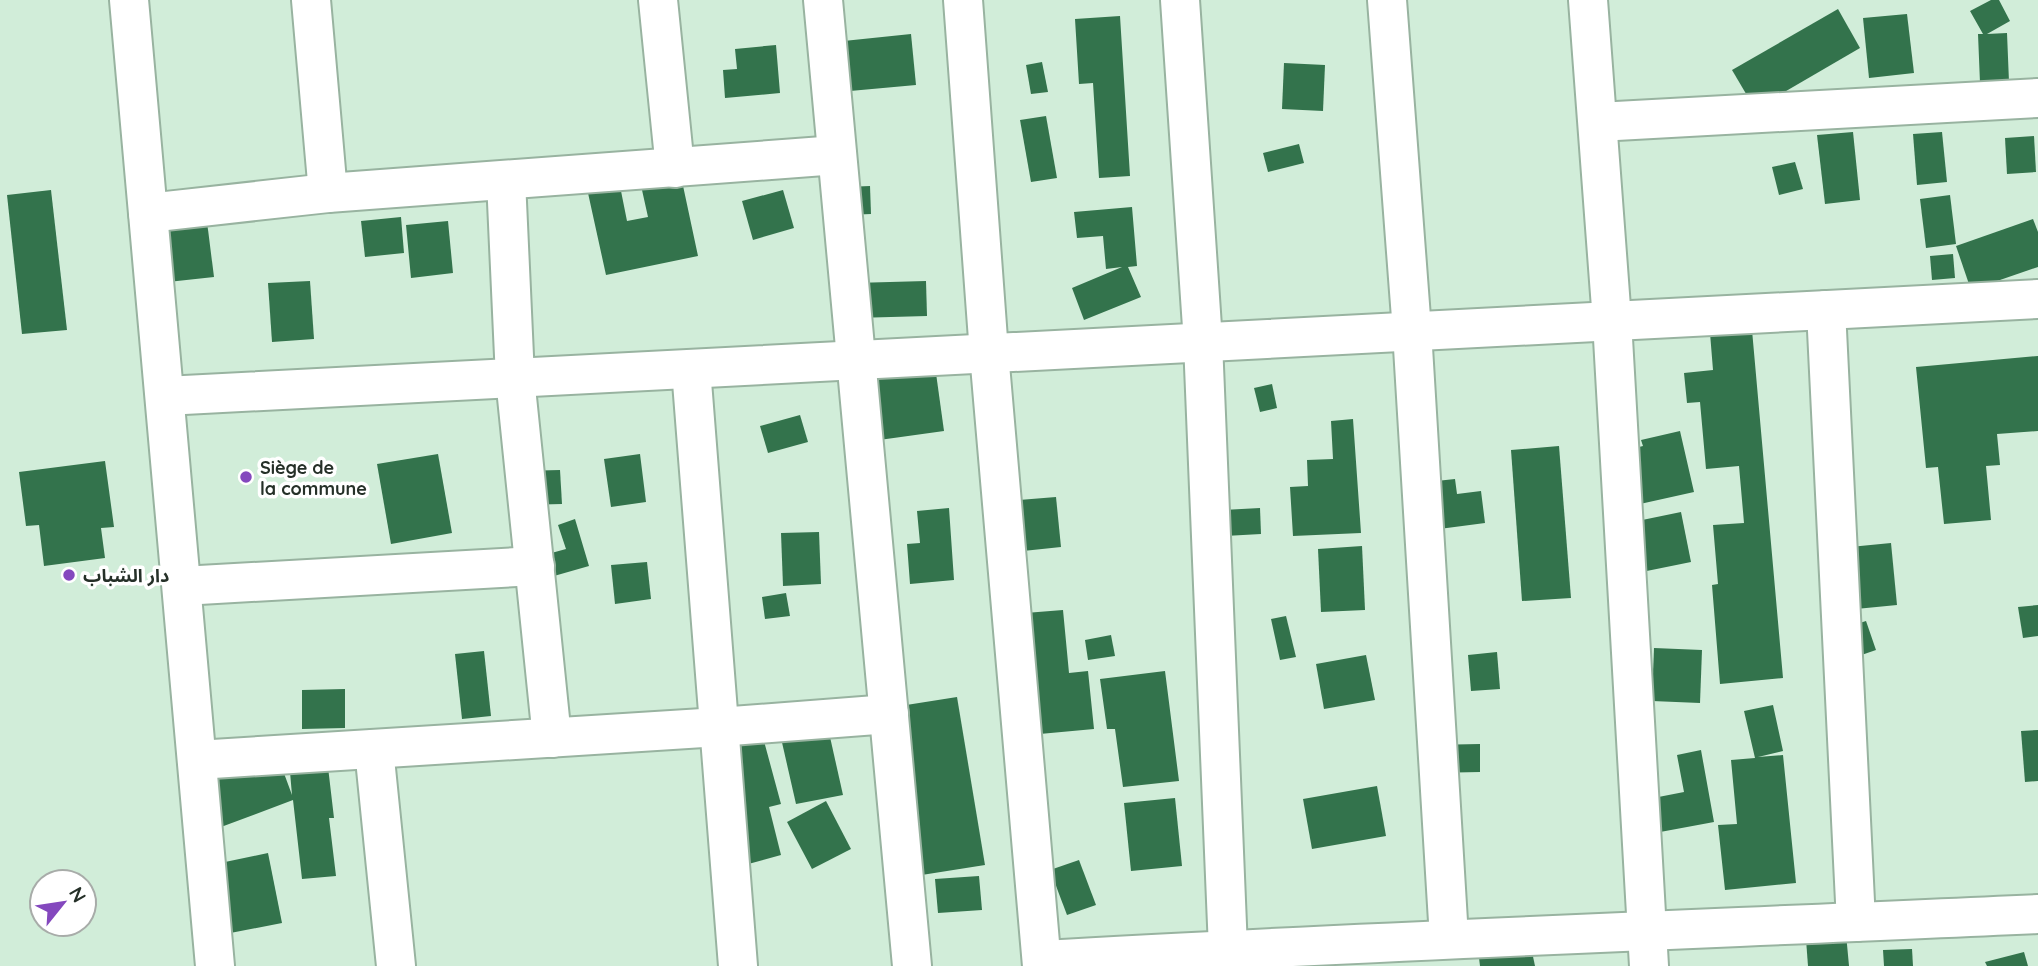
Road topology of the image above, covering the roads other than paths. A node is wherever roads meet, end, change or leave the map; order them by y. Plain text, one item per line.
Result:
1 (129, 0) edge
2 (311, 0) edge
3 (659, 0) edge
4 (823, 0) edge
5 (963, 0) edge
6 (1180, 0) edge
7 (1387, 0) edge
8 (1588, 0) edge
9 (2038, 99) edge
10 (1598, 122) junction
11 (837, 155) junction
12 (675, 168) junction
13 (506, 180) junction
14 (328, 193) junction
15 (148, 213) junction
16 (2038, 299) edge
17 (1826, 310) junction
18 (1612, 321) junction
19 (1412, 331) junction
20 (1203, 342) junction
21 (989, 353) junction
22 (857, 360) junction
23 (691, 369) junction
24 (515, 378) junction
25 (165, 396) junction
26 (535, 566) junction
27 (182, 586) junction
28 (889, 714) junction
29 (719, 727) junction
30 (552, 737) junction
31 (374, 749) junction
32 (197, 760) junction
33 (2038, 914) edge
34 (1856, 922) junction
35 (1449, 938) junction
36 (1228, 949) junction
37 (1647, 949) edge
38 (1042, 963) edge
39 (215, 966) edge
40 (396, 966) edge
41 (738, 966) edge
42 (912, 966) edge

1 - 15 street
2 - 14 street
3 - 12 street
4 - 11 street
5 - 21 street
6 - 20 street
7 - 19 street
8 - 10 street
9 - 10 street
10 - 18 street
11 - 12 street
11 - 22 street
12 - 13 street
13 - 14 street
13 - 24 street
14 - 15 street
15 - 25 street
16 - 17 street
17 - 18 street
17 - 34 street
18 - 19 street
18 - 37 street
19 - 20 street
19 - 35 street
20 - 21 street
20 - 36 street
21 - 22 street
21 - 38 street
22 - 23 street
22 - 28 street
23 - 24 street
23 - 29 street
24 - 25 street
24 - 26 street
25 - 27 street
26 - 27 street
26 - 30 street
27 - 32 street
28 - 29 street
28 - 42 street
29 - 30 street
29 - 41 street
30 - 31 street
31 - 32 street
31 - 40 street
32 - 39 street
33 - 34 street
34 - 37 street
35 - 36 street
35 - 37 street
36 - 38 street

